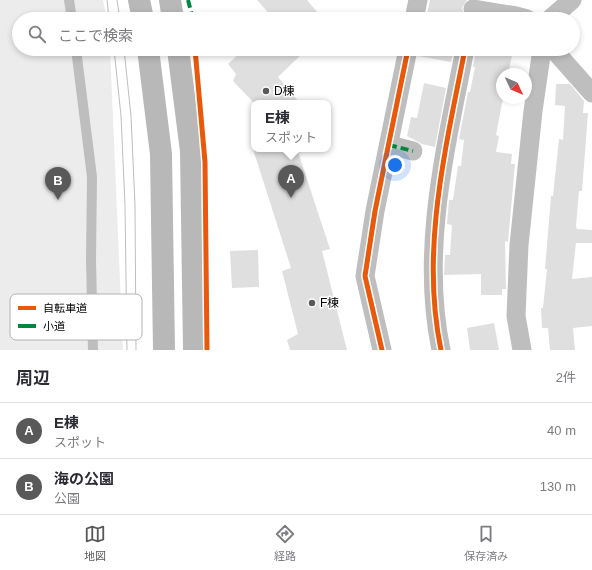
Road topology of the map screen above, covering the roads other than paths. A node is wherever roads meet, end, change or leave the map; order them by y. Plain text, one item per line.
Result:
1 (69, 0) edge
2 (139, 0) edge
3 (170, 0) edge
4 (418, 0) edge
5 (572, 0) edge
6 (473, 9) edge
7 (71, 12) edge
8 (141, 12) edge
9 (172, 12) edge
10 (415, 12) edge
11 (491, 12) edge
12 (558, 12) edge
13 (77, 56) edge
14 (149, 56) edge
15 (179, 56) edge
16 (407, 56) edge
17 (464, 56) edge
18 (541, 56) edge
19 (559, 56) edge
20 (592, 93) edge
21 (389, 145) junction
22 (413, 151) dead end
23 (92, 294) edge
24 (93, 340) edge
25 (93, 350) edge
26 (164, 350) edge
27 (194, 350) edge
28 (382, 350) edge
29 (441, 350) edge
30 (522, 350) edge

1 - 7 lane
2 - 8 street
3 - 9 street
4 - 10 street
5 - 12 street
6 - 11 street
13 - 23 lane
14 - 26 street
15 - 27 street
16 - 21 street
17 - 29 street
18 - 30 street
19 - 20 street
21 - 22 street
21 - 28 street
24 - 25 lane

